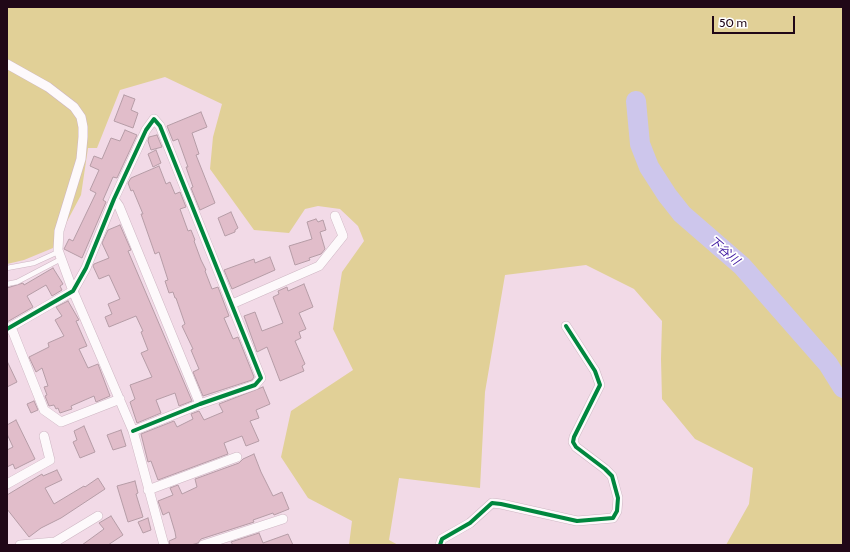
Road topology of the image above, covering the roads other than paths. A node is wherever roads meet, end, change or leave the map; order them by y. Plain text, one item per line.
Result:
1 (7, 64) edge
2 (114, 199) junction
3 (335, 216) dead end
4 (60, 256) junction
5 (7, 268) edge
6 (7, 284) edge
7 (73, 291) junction
8 (232, 304) junction
9 (566, 326) dead end
10 (9, 328) edge
11 (120, 399) junction
12 (200, 404) junction
13 (133, 431) junction
14 (44, 436) dead end
15 (237, 458) dead end
16 (7, 484) edge
17 (148, 490) junction
18 (98, 516) dead end
19 (283, 519) dead end
20 (20, 545) edge
21 (164, 545) edge
22 (204, 545) edge
23 (440, 545) edge

1 - 4 street
2 - 7 street
2 - 8 street
2 - 12 street
3 - 8 street
4 - 5 lane
4 - 6 lane
4 - 7 street
7 - 10 street
7 - 11 street
8 - 12 street
9 - 23 street
10 - 11 street
11 - 13 street
12 - 13 street
13 - 17 street
14 - 16 street
15 - 17 street
17 - 21 street
18 - 20 street
19 - 22 street

